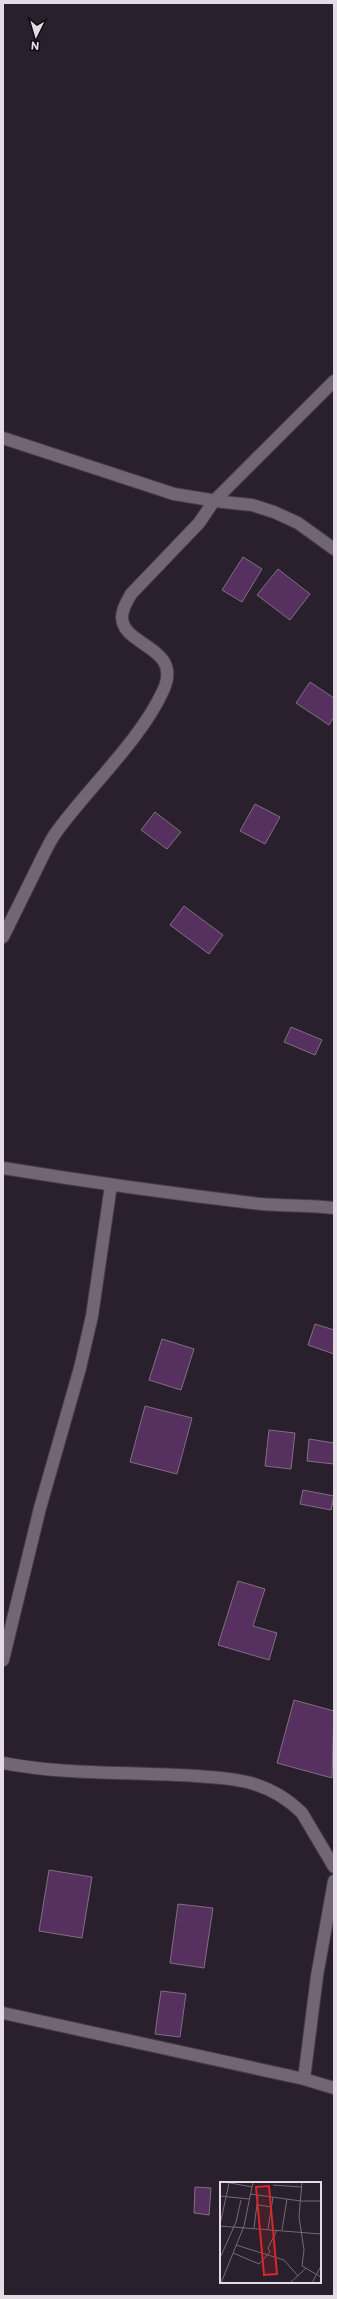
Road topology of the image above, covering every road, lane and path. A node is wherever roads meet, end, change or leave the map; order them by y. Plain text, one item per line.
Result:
1 (334, 381) edge
2 (3, 438) edge
3 (214, 501) junction
4 (334, 549) edge
5 (3, 937) edge
6 (3, 1168) edge
7 (111, 1185) junction
8 (334, 1208) edge
9 (3, 1660) edge
10 (3, 1763) edge
11 (334, 1867) edge
12 (334, 1881) edge
13 (3, 2013) edge
14 (304, 2079) junction
15 (334, 2088) edge

1 - 3 street
2 - 3 street
3 - 4 street
3 - 5 street
6 - 7 street
7 - 8 street
7 - 9 street
10 - 11 street
12 - 14 street
13 - 14 street
14 - 15 street

